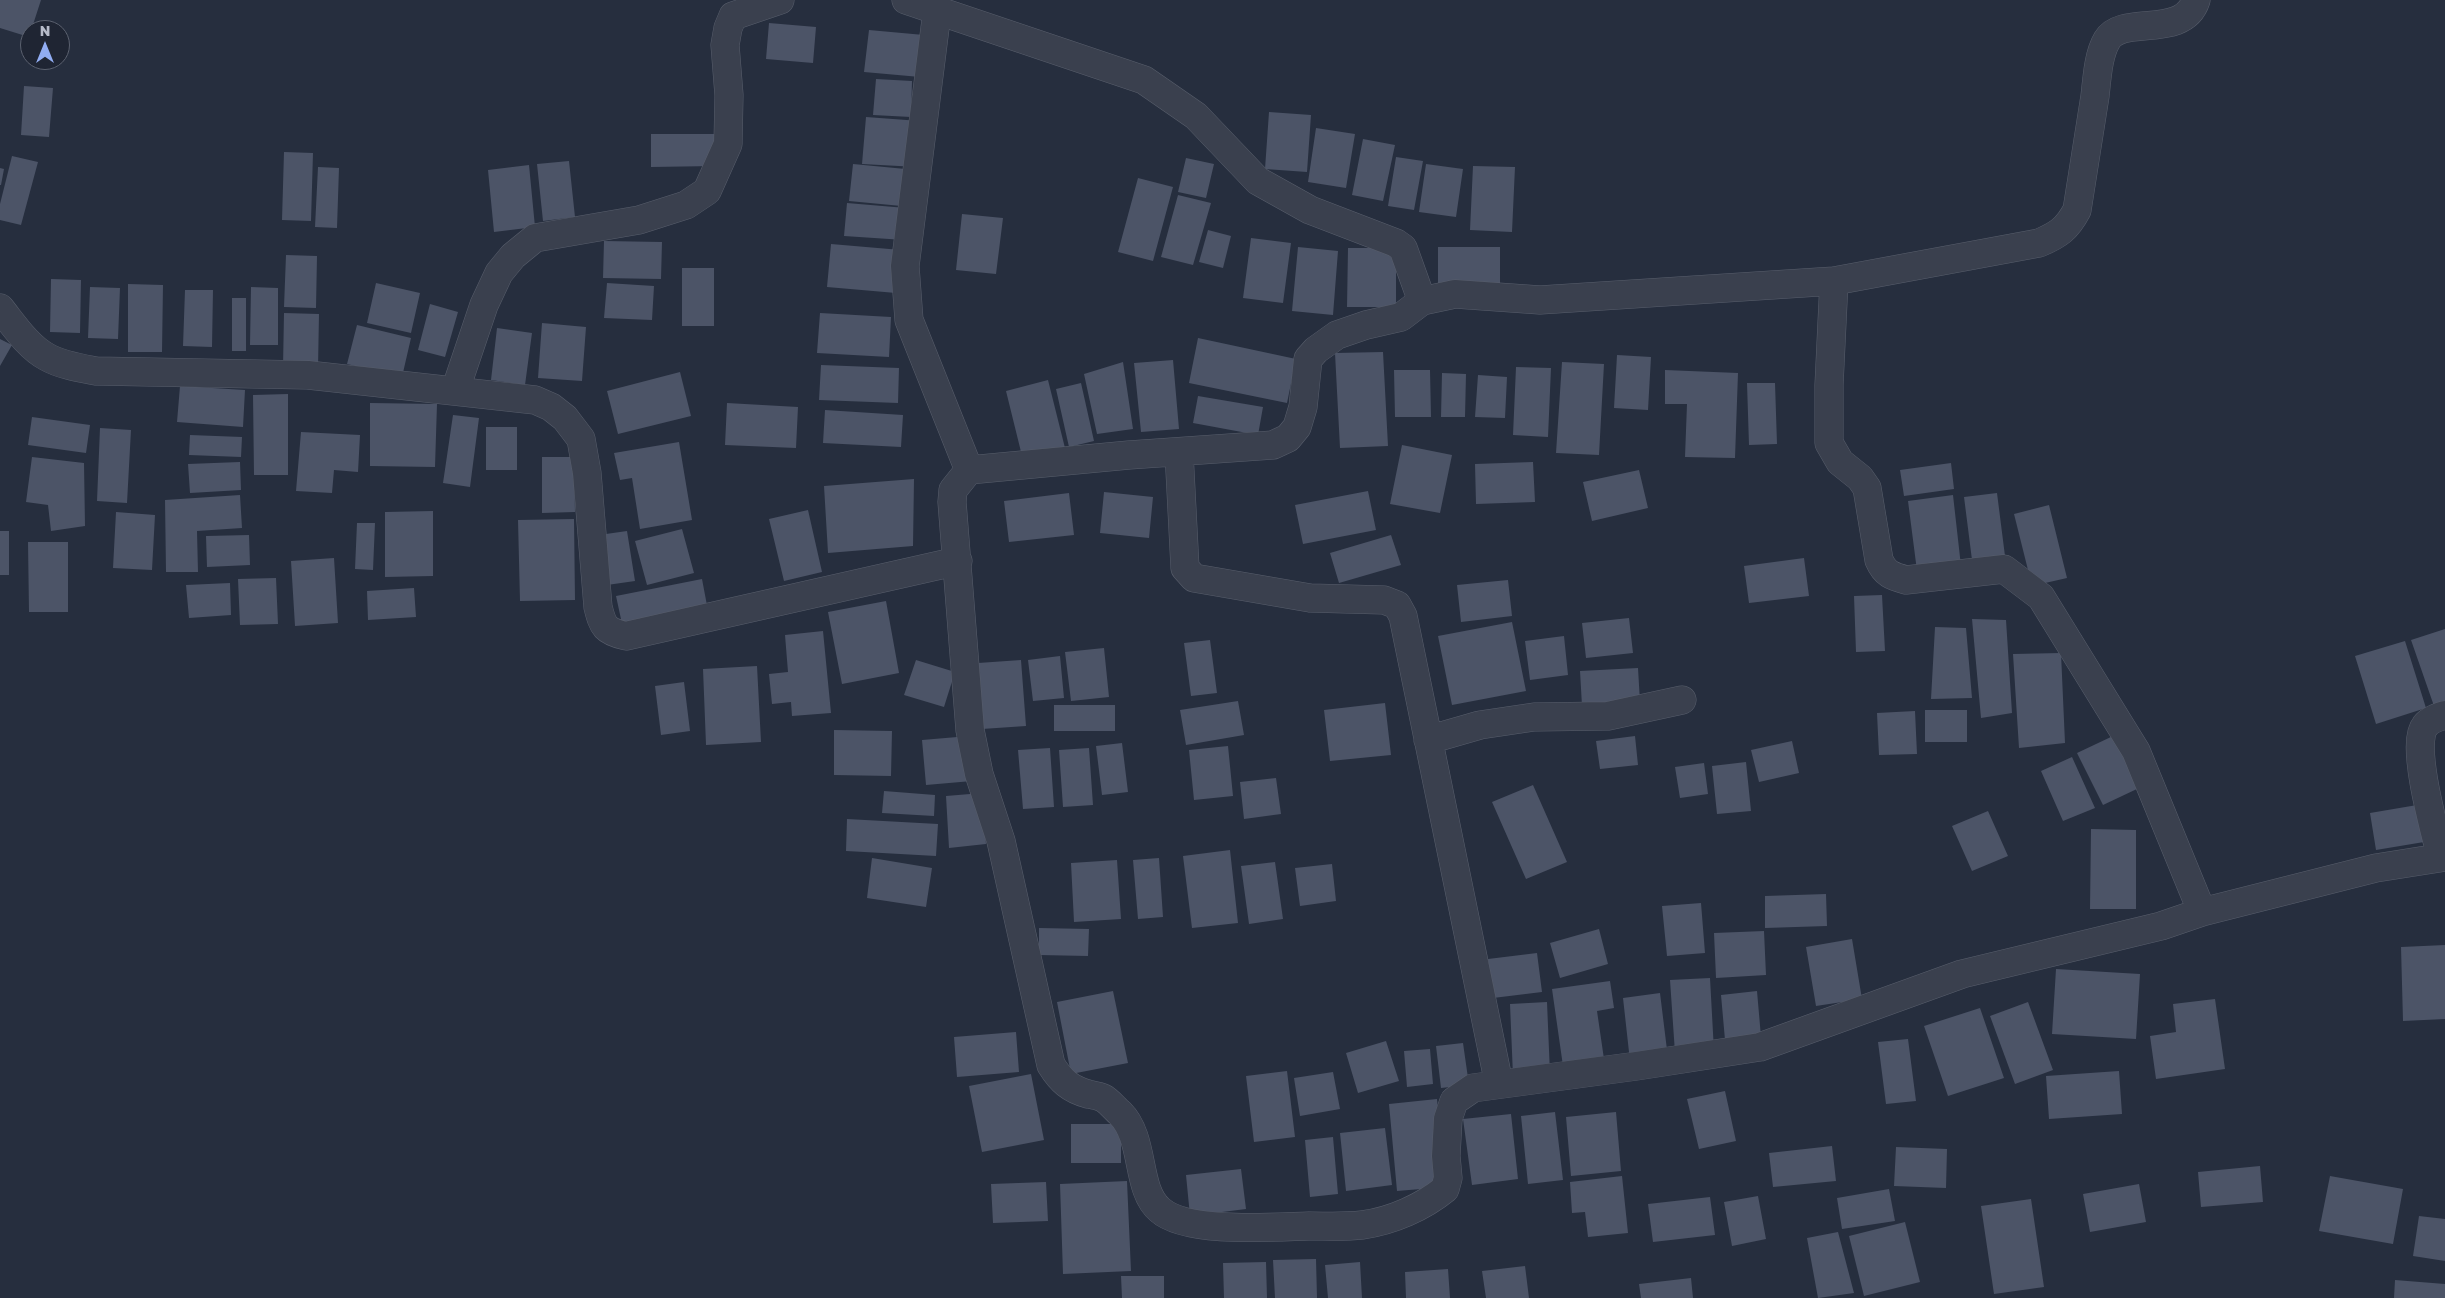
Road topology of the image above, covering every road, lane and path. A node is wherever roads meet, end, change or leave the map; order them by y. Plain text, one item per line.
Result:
1 (780, 0) edge
2 (906, 0) edge
3 (2196, 0) edge
4 (938, 12) junction
5 (1834, 281) junction
6 (1422, 301) junction
7 (0, 308) edge
8 (455, 391) junction
9 (1180, 452) junction
10 (969, 470) junction
11 (958, 561) junction
12 (1682, 700) dead end
13 (2445, 715) edge
14 (1428, 740) junction
15 (2443, 857) edge
16 (2202, 912) junction
17 (1499, 1084) junction

1 - 8 street
2 - 4 street
3 - 5 street
4 - 6 street
4 - 10 street
5 - 6 street
5 - 16 street
6 - 9 street
7 - 8 street
8 - 11 street
9 - 10 street
9 - 14 street
10 - 11 street
11 - 17 street
12 - 14 street
13 - 15 street
14 - 17 street
15 - 16 street
16 - 17 street

